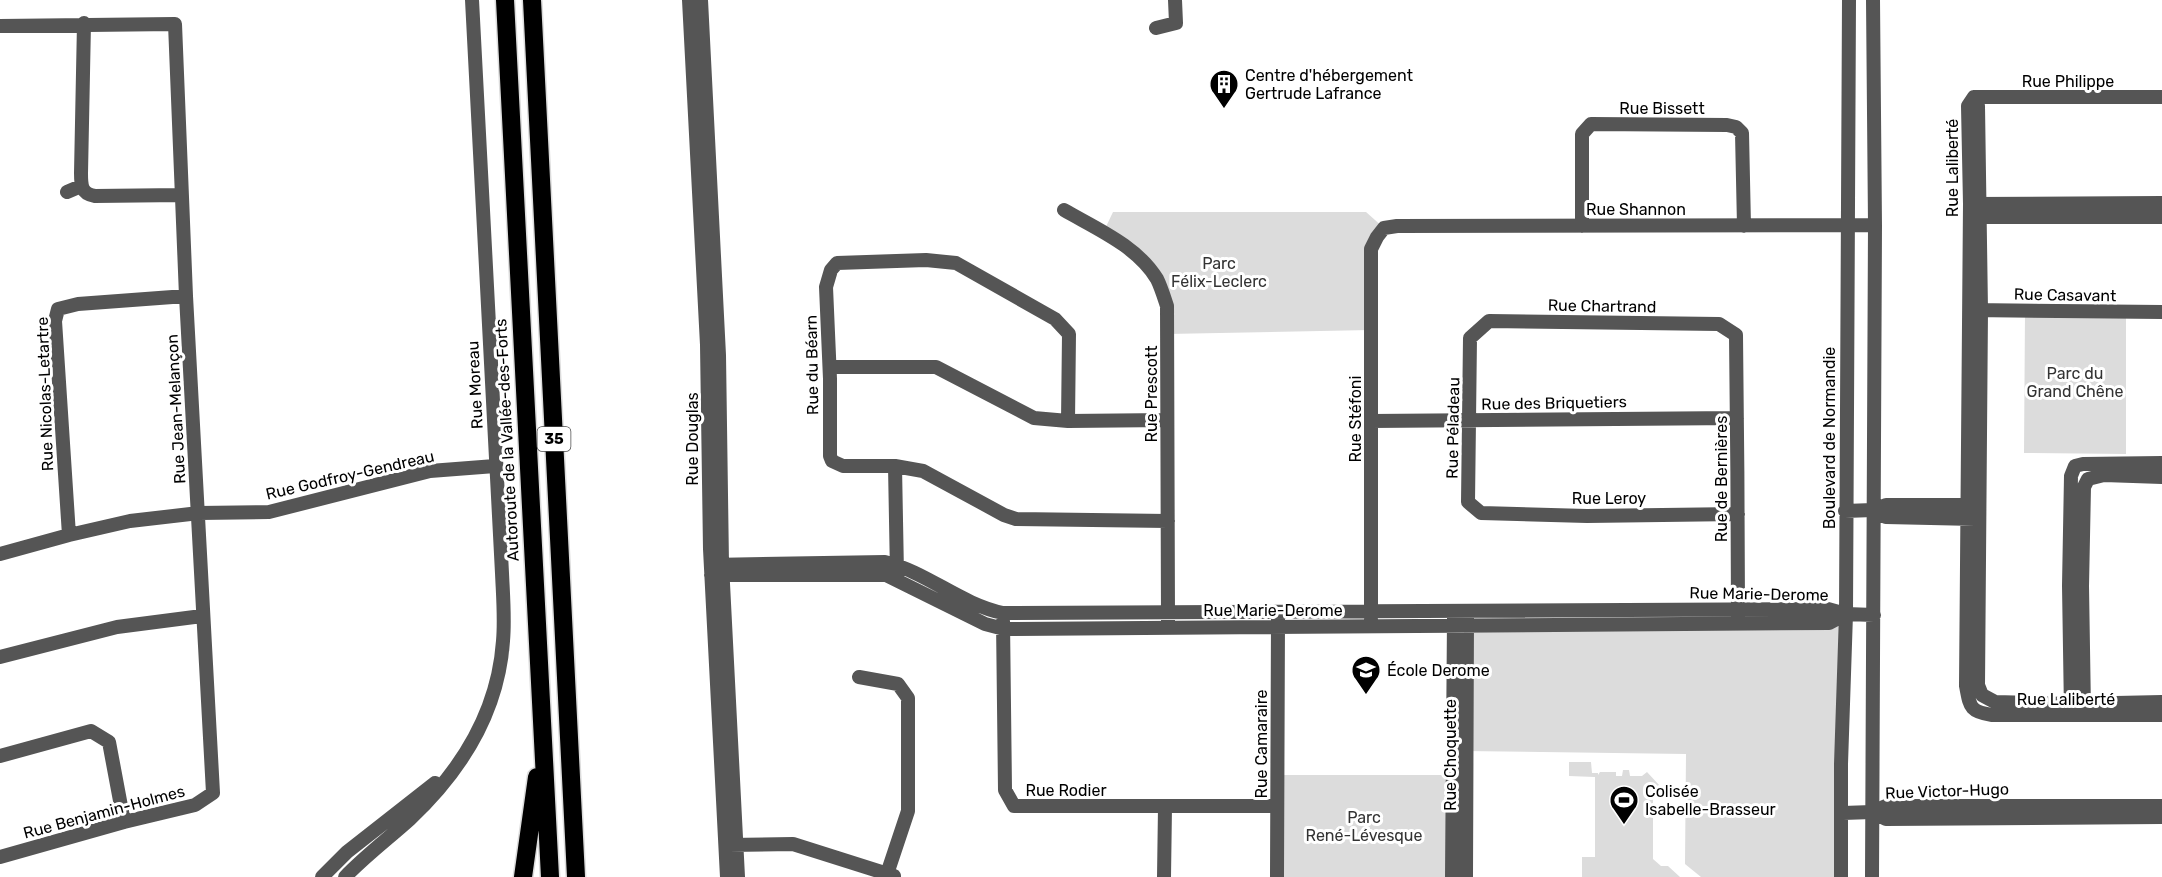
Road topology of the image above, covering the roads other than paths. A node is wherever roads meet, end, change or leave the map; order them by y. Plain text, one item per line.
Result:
1 (472, 0) edge
2 (505, 0) edge
3 (532, 0) edge
4 (689, 0) edge
5 (701, 0) edge
6 (1175, 0) edge
7 (1849, 0) edge
8 (1873, 0) edge
9 (84, 23) junction
10 (0, 26) edge
11 (1156, 28) dead end
12 (1974, 97) joint
13 (2162, 97) edge
14 (81, 186) junction
15 (67, 192) dead end
16 (181, 195) junction
17 (2162, 203) edge
18 (1064, 210) dead end
19 (1975, 211) junction
20 (2078, 211) junction
21 (2162, 217) edge
22 (1846, 225) junction
23 (1875, 225) junction
24 (1397, 226) joint
25 (1582, 226) junction
26 (1744, 226) junction
27 (186, 296) junction
28 (1974, 310) junction
29 (2162, 312) edge
30 (1736, 334) joint
31 (1470, 338) joint
32 (830, 366) junction
33 (1737, 418) junction
34 (1167, 420) junction
35 (1469, 420) junction
36 (1068, 421) junction
37 (1371, 422) junction
38 (2162, 463) edge
39 (495, 466) junction
40 (895, 466) junction
41 (2075, 466) junction
42 (2162, 477) edge
43 (2088, 479) junction
44 (1874, 510) junction
45 (1845, 511) junction
46 (1973, 512) junction
47 (199, 513) junction
48 (1481, 513) joint
49 (1738, 514) junction
50 (1168, 521) junction
51 (69, 535) junction
52 (0, 554) edge
53 (717, 570) junction
54 (897, 572) junction
55 (2075, 586) junction
56 (1371, 611) junction
57 (1461, 611) junction
58 (1168, 612) junction
59 (1278, 612) junction
60 (1003, 613) junction
61 (1846, 614) junction
62 (1874, 615) junction
63 (202, 616) junction
64 (1738, 616) junction
65 (1460, 625) junction
66 (1371, 626) junction
67 (1167, 627) junction
68 (1278, 627) junction
69 (1004, 628) junction
70 (0, 657) edge
71 (859, 677) dead end
72 (1982, 695) junction
73 (2162, 702) edge
74 (1972, 708) junction
75 (2077, 709) junction
76 (2162, 715) edge
77 (542, 734) junction
78 (0, 756) edge
79 (461, 760) junction
80 (213, 792) joint
81 (1278, 806) junction
82 (2162, 806) edge
83 (1165, 807) junction
84 (1872, 812) junction
85 (2024, 812) junction
86 (1843, 813) junction
87 (2162, 817) edge
88 (124, 822) junction
89 (1460, 826) junction
90 (731, 844) junction
91 (0, 857) edge
92 (892, 876) edge
93 (322, 877) edge
94 (345, 877) edge
95 (523, 877) edge
96 (550, 877) edge
97 (576, 877) edge
98 (728, 877) edge
99 (738, 877) edge
100 (1164, 877) edge
101 (1277, 877) edge
102 (1452, 877) edge
103 (1466, 877) edge
104 (1842, 877) edge
105 (1872, 877) edge

1 - 39 street, Rue Moreau
2 - 77 highway, Autoroute de la Vallée-des-Forts / 35
3 - 97 highway, 35
4 - 53 street, Rue Douglas
5 - 53 street, Rue Douglas
6 - 11 street
7 - 22 street, Boulevard de Normandie
8 - 23 street
9 - 10 street
9 - 14 street
9 - 16 street, Rue Jean-Melançon
12 - 13 street, Rue Philippe
12 - 19 street, Rue Laliberté
14 - 15 street
14 - 16 street
16 - 27 street, Rue Jean-Melançon
17 - 20 street
18 - 34 street, Rue Prescott
19 - 20 street
19 - 28 street, Rue Laliberté
20 - 21 street
22 - 23 street, Rue Shannon
22 - 26 street, Rue Shannon
22 - 45 street, Boulevard de Normandie
23 - 44 street
24 - 25 street, Rue Shannon
24 - 37 street, Rue Stéfoni
25 - 26 street, Rue Shannon
25 - 26 street, Rue Bissett
27 - 47 street, Rue Jean-Melançon
27 - 51 street, Rue Nicolas-Letartre
28 - 29 street, Rue Casavant
28 - 46 street, Rue Laliberté
30 - 31 street, Rue Chartrand
30 - 33 street, Rue de Bernières
31 - 35 street, Rue Péladeau
32 - 36 street
32 - 36 street, Rue du Béarn
32 - 40 street, Rue du Béarn
33 - 35 street, Rue des Briquetiers
33 - 49 street, Rue de Bernières
34 - 36 street
34 - 50 street, Rue Prescott
35 - 37 street, Rue des Briquetiers
35 - 48 street, Rue Péladeau
37 - 56 street, Rue Stéfoni
38 - 41 street
39 - 47 street, Rue Godfroy-Gendreau
39 - 79 street, Rue Moreau
40 - 50 street, Rue du Béarn
40 - 54 street
41 - 43 street
41 - 55 street
42 - 43 street
43 - 55 street
44 - 45 street
44 - 46 street
44 - 62 street
45 - 61 street, Boulevard de Normandie
46 - 72 street, Rue Laliberté
46 - 74 street, Rue Laliberté
47 - 51 street, Rue Godfroy-Gendreau
47 - 63 street, Rue Jean-Melançon
48 - 49 street, Rue Leroy
49 - 64 street, Rue de Bernières
50 - 58 street, Rue Prescott
51 - 52 street, Rue Godfroy-Gendreau
53 - 54 street, Rue Marie-Derome
53 - 90 street, Rue Douglas
54 - 60 street, Rue Marie-Derome
54 - 69 street, Rue Marie-Derome
55 - 75 street
56 - 57 street, Rue Marie-Derome
56 - 59 street, Rue Marie-Derome
56 - 66 street, Rue Stéfoni
57 - 64 street, Rue Marie-Derome
57 - 65 street, Rue Choquette
58 - 59 street, Rue Marie-Derome
58 - 60 street, Rue Marie-Derome
58 - 67 street, Rue Prescott
59 - 68 street, Rue Camaraire
60 - 69 street, Rue Rodier
61 - 62 street, Rue Marie-Derome
61 - 64 street, Rue Marie-Derome
61 - 86 street, Boulevard de Normandie
62 - 84 street
63 - 70 street
63 - 80 street, Rue Jean-Melançon
64 - 65 street, Rue Marie-Derome
65 - 66 street, Rue Marie-Derome
65 - 89 street, Rue Choquette
66 - 68 street, Rue Marie-Derome
67 - 68 street, Rue Marie-Derome
67 - 69 street, Rue Marie-Derome
68 - 81 street, Rue Camaraire
69 - 83 street, Rue Rodier
71 - 92 street
72 - 74 street
72 - 75 street, Rue Laliberté
73 - 75 street, Rue Laliberté
74 - 75 street, Rue Laliberté
75 - 76 street, Rue Laliberté
77 - 95 highway
77 - 96 highway, Autoroute de la Vallée-des-Forts / 35
78 - 88 street
79 - 93 street, Rue Moreau
79 - 94 street, Rue Moreau
80 - 88 street, Rue Benjamin-Holmes
81 - 83 street, Rue Rodier
81 - 101 street, Rue Camaraire
82 - 85 street, Rue Victor-Hugo
83 - 100 street
84 - 85 street, Rue Victor-Hugo
84 - 86 street, Rue Victor-Hugo
84 - 105 street
85 - 87 street, Rue Victor-Hugo
86 - 104 street, Boulevard de Normandie
88 - 91 street, Rue Benjamin-Holmes
89 - 102 street, Rue Choquette
89 - 103 street, Rue Choquette
90 - 92 street
90 - 98 street, Rue Douglas
90 - 99 street, Rue Douglas

